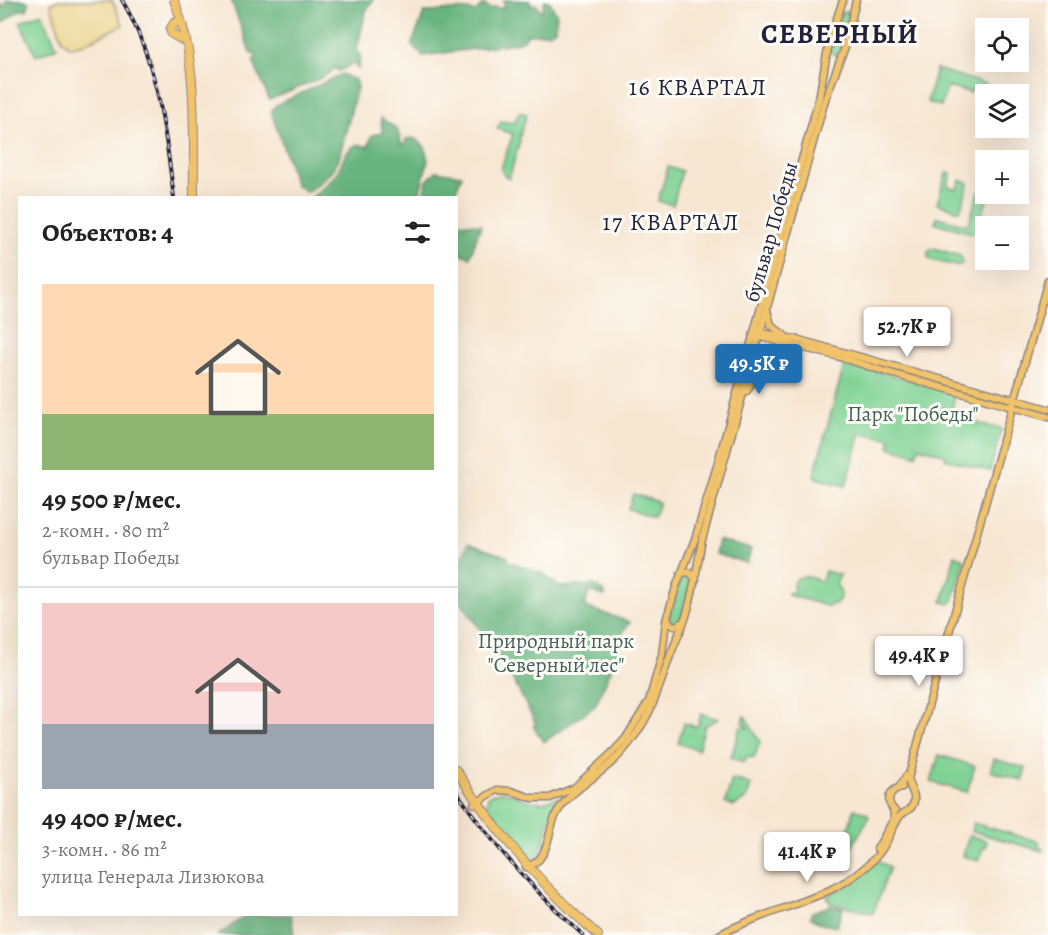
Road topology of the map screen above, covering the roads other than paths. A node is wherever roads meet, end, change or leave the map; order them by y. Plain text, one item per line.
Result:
1 (171, 0) edge
2 (858, 0) edge
3 (841, 5) edge
4 (854, 15) junction
5 (179, 23) junction
6 (827, 50) junction
7 (842, 55) junction
8 (192, 196) edge
9 (192, 196) edge
10 (1048, 270) edge
11 (1048, 280) edge
12 (767, 307) junction
13 (757, 334) junction
14 (798, 343) junction
15 (756, 374) dead end
16 (746, 383) junction
17 (1012, 402) junction
18 (740, 405) junction
19 (1048, 409) edge
20 (1048, 417) edge
21 (681, 573) junction
22 (696, 579) junction
23 (955, 607) junction
24 (668, 617) junction
25 (685, 618) junction
26 (458, 773) edge
27 (458, 780) edge
28 (900, 786) junction
29 (910, 790) junction
30 (573, 791) junction
31 (480, 800) junction
32 (892, 809) junction
33 (906, 812) junction
34 (539, 861) junction
35 (527, 867) junction
36 (539, 877) junction
37 (818, 893) junction
38 (593, 935) edge
39 (598, 935) edge
40 (713, 935) edge
41 (719, 935) edge

1 - 5 highway
2 - 4 main road, бульвар Победы
3 - 4 main road
3 - 6 main road, бульвар Победы
4 - 7 main road, бульвар Победы
5 - 8 highway
5 - 9 highway
6 - 7 main road
6 - 13 main road, бульвар Победы
7 - 12 main road, бульвар Победы
10 - 17 main road
11 - 17 main road
12 - 13 main road, бульвар Победы
12 - 14 main road
13 - 14 main road
13 - 16 main road, бульвар Победы
13 - 21 main road, бульвар Победы
14 - 16 main road
14 - 17 main road
15 - 18 main road
16 - 18 main road, бульвар Победы
17 - 19 main road
17 - 20 main road
17 - 23 main road
18 - 22 main road, бульвар Победы
21 - 22 main road
21 - 24 main road, бульвар Победы
22 - 25 main road, бульвар Победы
23 - 28 main road
23 - 29 main road
24 - 25 main road
24 - 30 main road, бульвар Победы
25 - 30 main road, бульвар Победы
26 - 31 highway
27 - 31 highway
28 - 29 main road
28 - 32 main road
29 - 33 main road
30 - 31 main road, бульвар Победы
30 - 34 main road, бульвар Победы
31 - 35 highway
32 - 33 main road
32 - 37 main road
33 - 37 main road
34 - 35 main road
34 - 36 main road, бульвар Победы
35 - 36 highway
35 - 38 highway
36 - 39 highway
37 - 40 main road
37 - 41 main road

